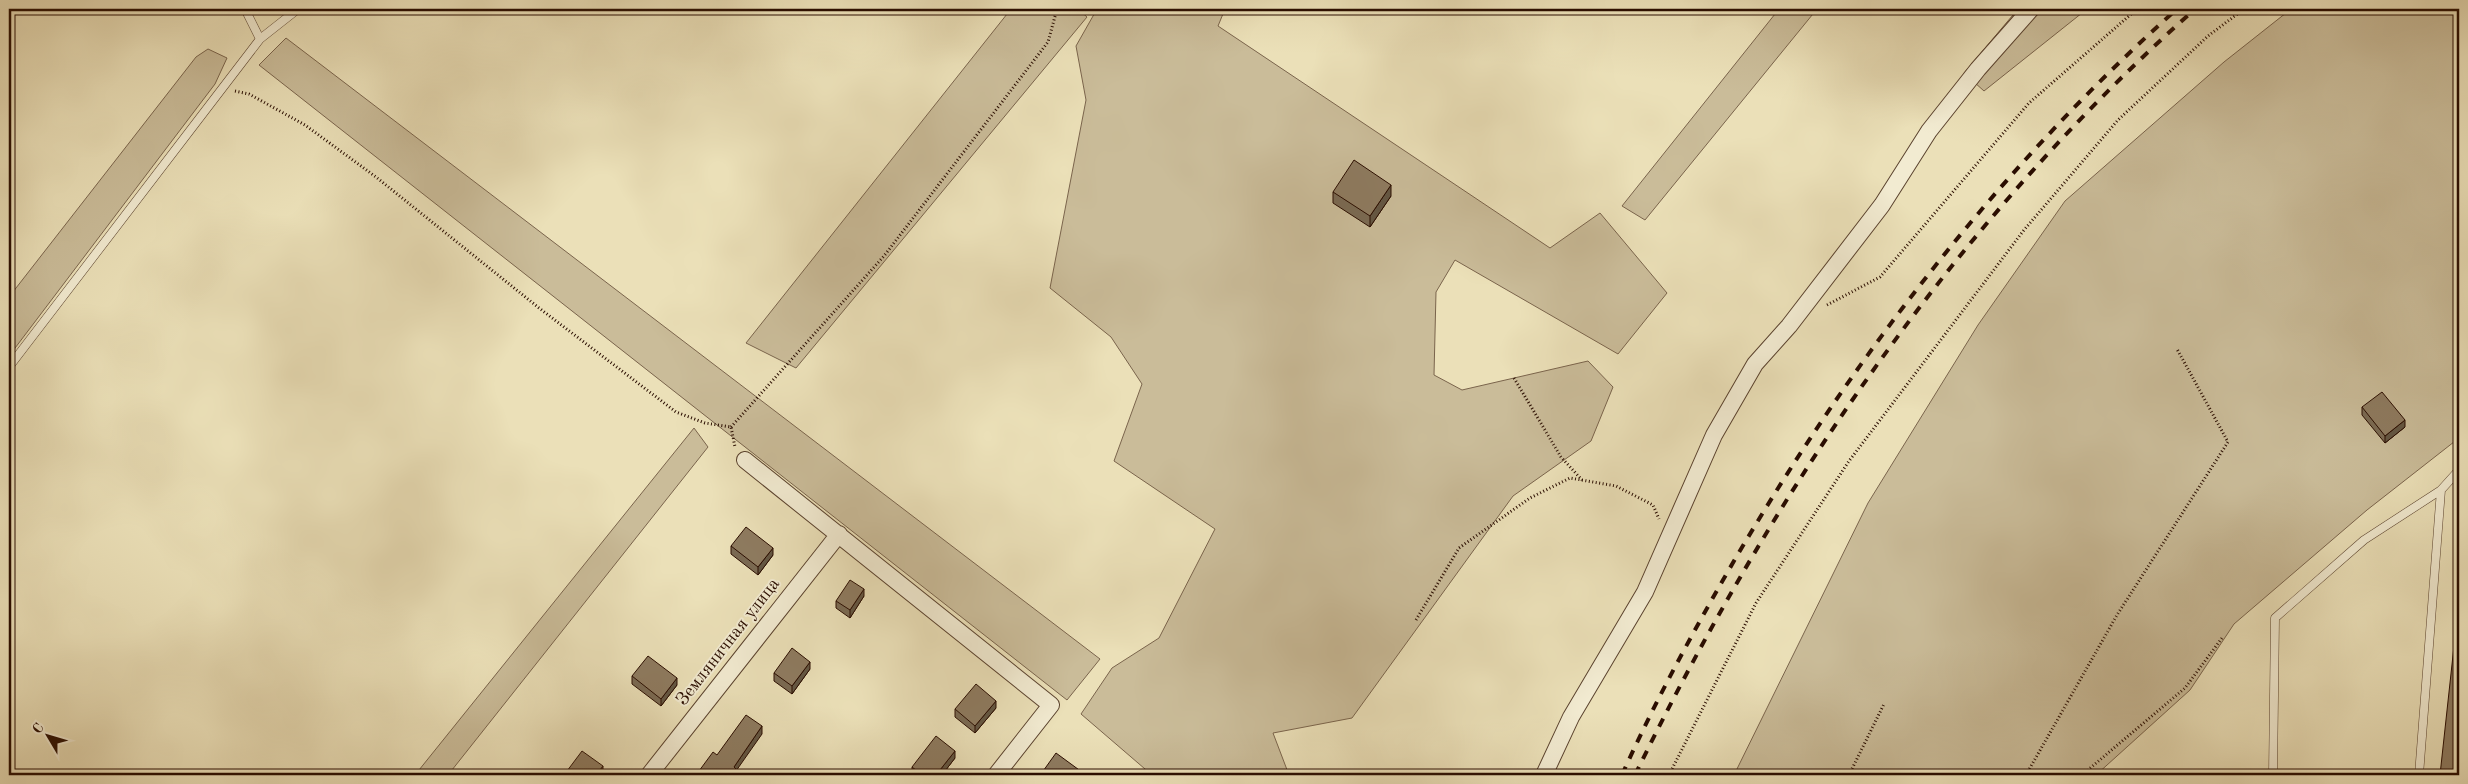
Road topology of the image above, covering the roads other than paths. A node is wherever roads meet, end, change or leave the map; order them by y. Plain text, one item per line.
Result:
1 (245, 9) edge
2 (298, 9) edge
3 (2031, 9) edge
4 (260, 39) junction
5 (9, 366) edge
6 (745, 460) road end
7 (2459, 470) edge
8 (2441, 490) junction
9 (839, 534) junction
10 (649, 775) edge
11 (996, 775) edge
12 (1544, 775) edge
13 (2273, 775) edge
14 (2419, 775) edge

1 - 4 lane
2 - 4 lane
3 - 12 street
4 - 5 lane
6 - 9 street
7 - 8 lane
8 - 13 lane
8 - 14 lane
9 - 10 street, Земляничная улица
9 - 11 street

